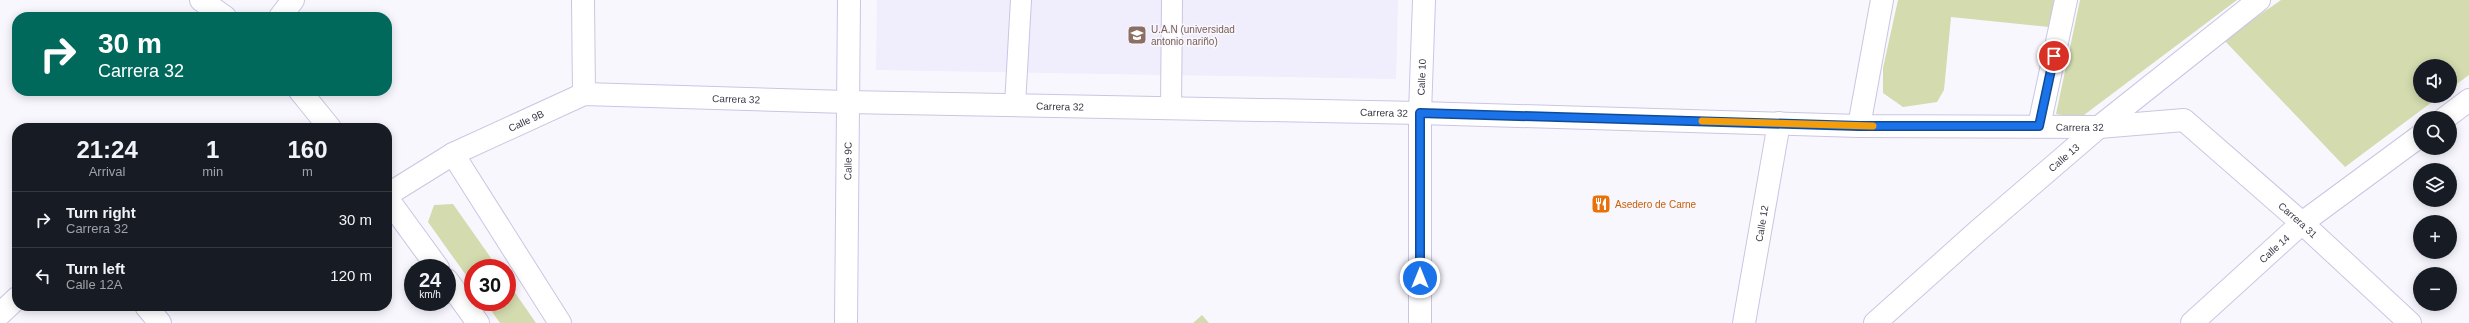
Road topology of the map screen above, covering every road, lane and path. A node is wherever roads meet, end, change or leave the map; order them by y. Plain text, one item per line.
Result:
1 (201, 0) edge
2 (293, 0) edge
3 (583, 0) edge
4 (849, 0) edge
5 (1022, 0) edge
6 (1172, 0) edge
7 (1424, 0) edge
8 (1882, 0) edge
9 (2066, 0) edge
10 (2259, 0) edge
11 (218, 12) edge
12 (284, 12) edge
13 (584, 94) junction
14 (304, 96) edge
15 (2469, 100) edge
16 (847, 102) junction
17 (1015, 105) junction
18 (1171, 108) junction
19 (2454, 111) edge
20 (1420, 113) junction
21 (2184, 120) joint
22 (326, 123) edge
23 (1779, 123) junction
24 (1859, 126) junction
25 (2039, 126) junction
26 (2099, 127) junction
27 (2413, 141) edge
28 (452, 154) junction
29 (392, 194) edge
30 (392, 204) edge
31 (2302, 223) junction
32 (432, 259) edge
33 (456, 292) edge
34 (12, 303) edge
35 (150, 311) edge
36 (0, 314) edge
37 (160, 323) edge
38 (478, 323) edge
39 (560, 323) edge
40 (846, 323) edge
41 (1420, 323) edge
42 (1744, 323) edge
43 (1875, 323) edge
44 (2192, 323) edge
45 (2410, 323) edge

1 - 11 street
2 - 12 street
3 - 13 street
4 - 16 street, Calle 9C
5 - 17 lane
6 - 18 lane
7 - 20 street, Calle 10
8 - 24 street
9 - 25 street
10 - 26 street, Calle 13
13 - 16 street, Carrera 32
13 - 28 street, Calle 9B
14 - 22 street
15 - 19 street
16 - 17 street, Carrera 32
16 - 40 street, Calle 9C
17 - 18 street, Carrera 32
18 - 20 street, Carrera 32
20 - 23 street, Carrera 32
20 - 41 street, Calle 10
21 - 26 street, Carrera 32
21 - 31 street, Carrera 31
23 - 24 street, Carrera 32
23 - 42 street, Calle 12
24 - 25 street, Carrera 32
25 - 26 street, Carrera 32
26 - 43 street, Calle 13
27 - 31 street, Calle 14
28 - 29 street, Calle 9B
28 - 39 street
30 - 32 street
31 - 44 street, Calle 14
31 - 45 street, Carrera 31
33 - 38 street
34 - 36 street
35 - 37 street

